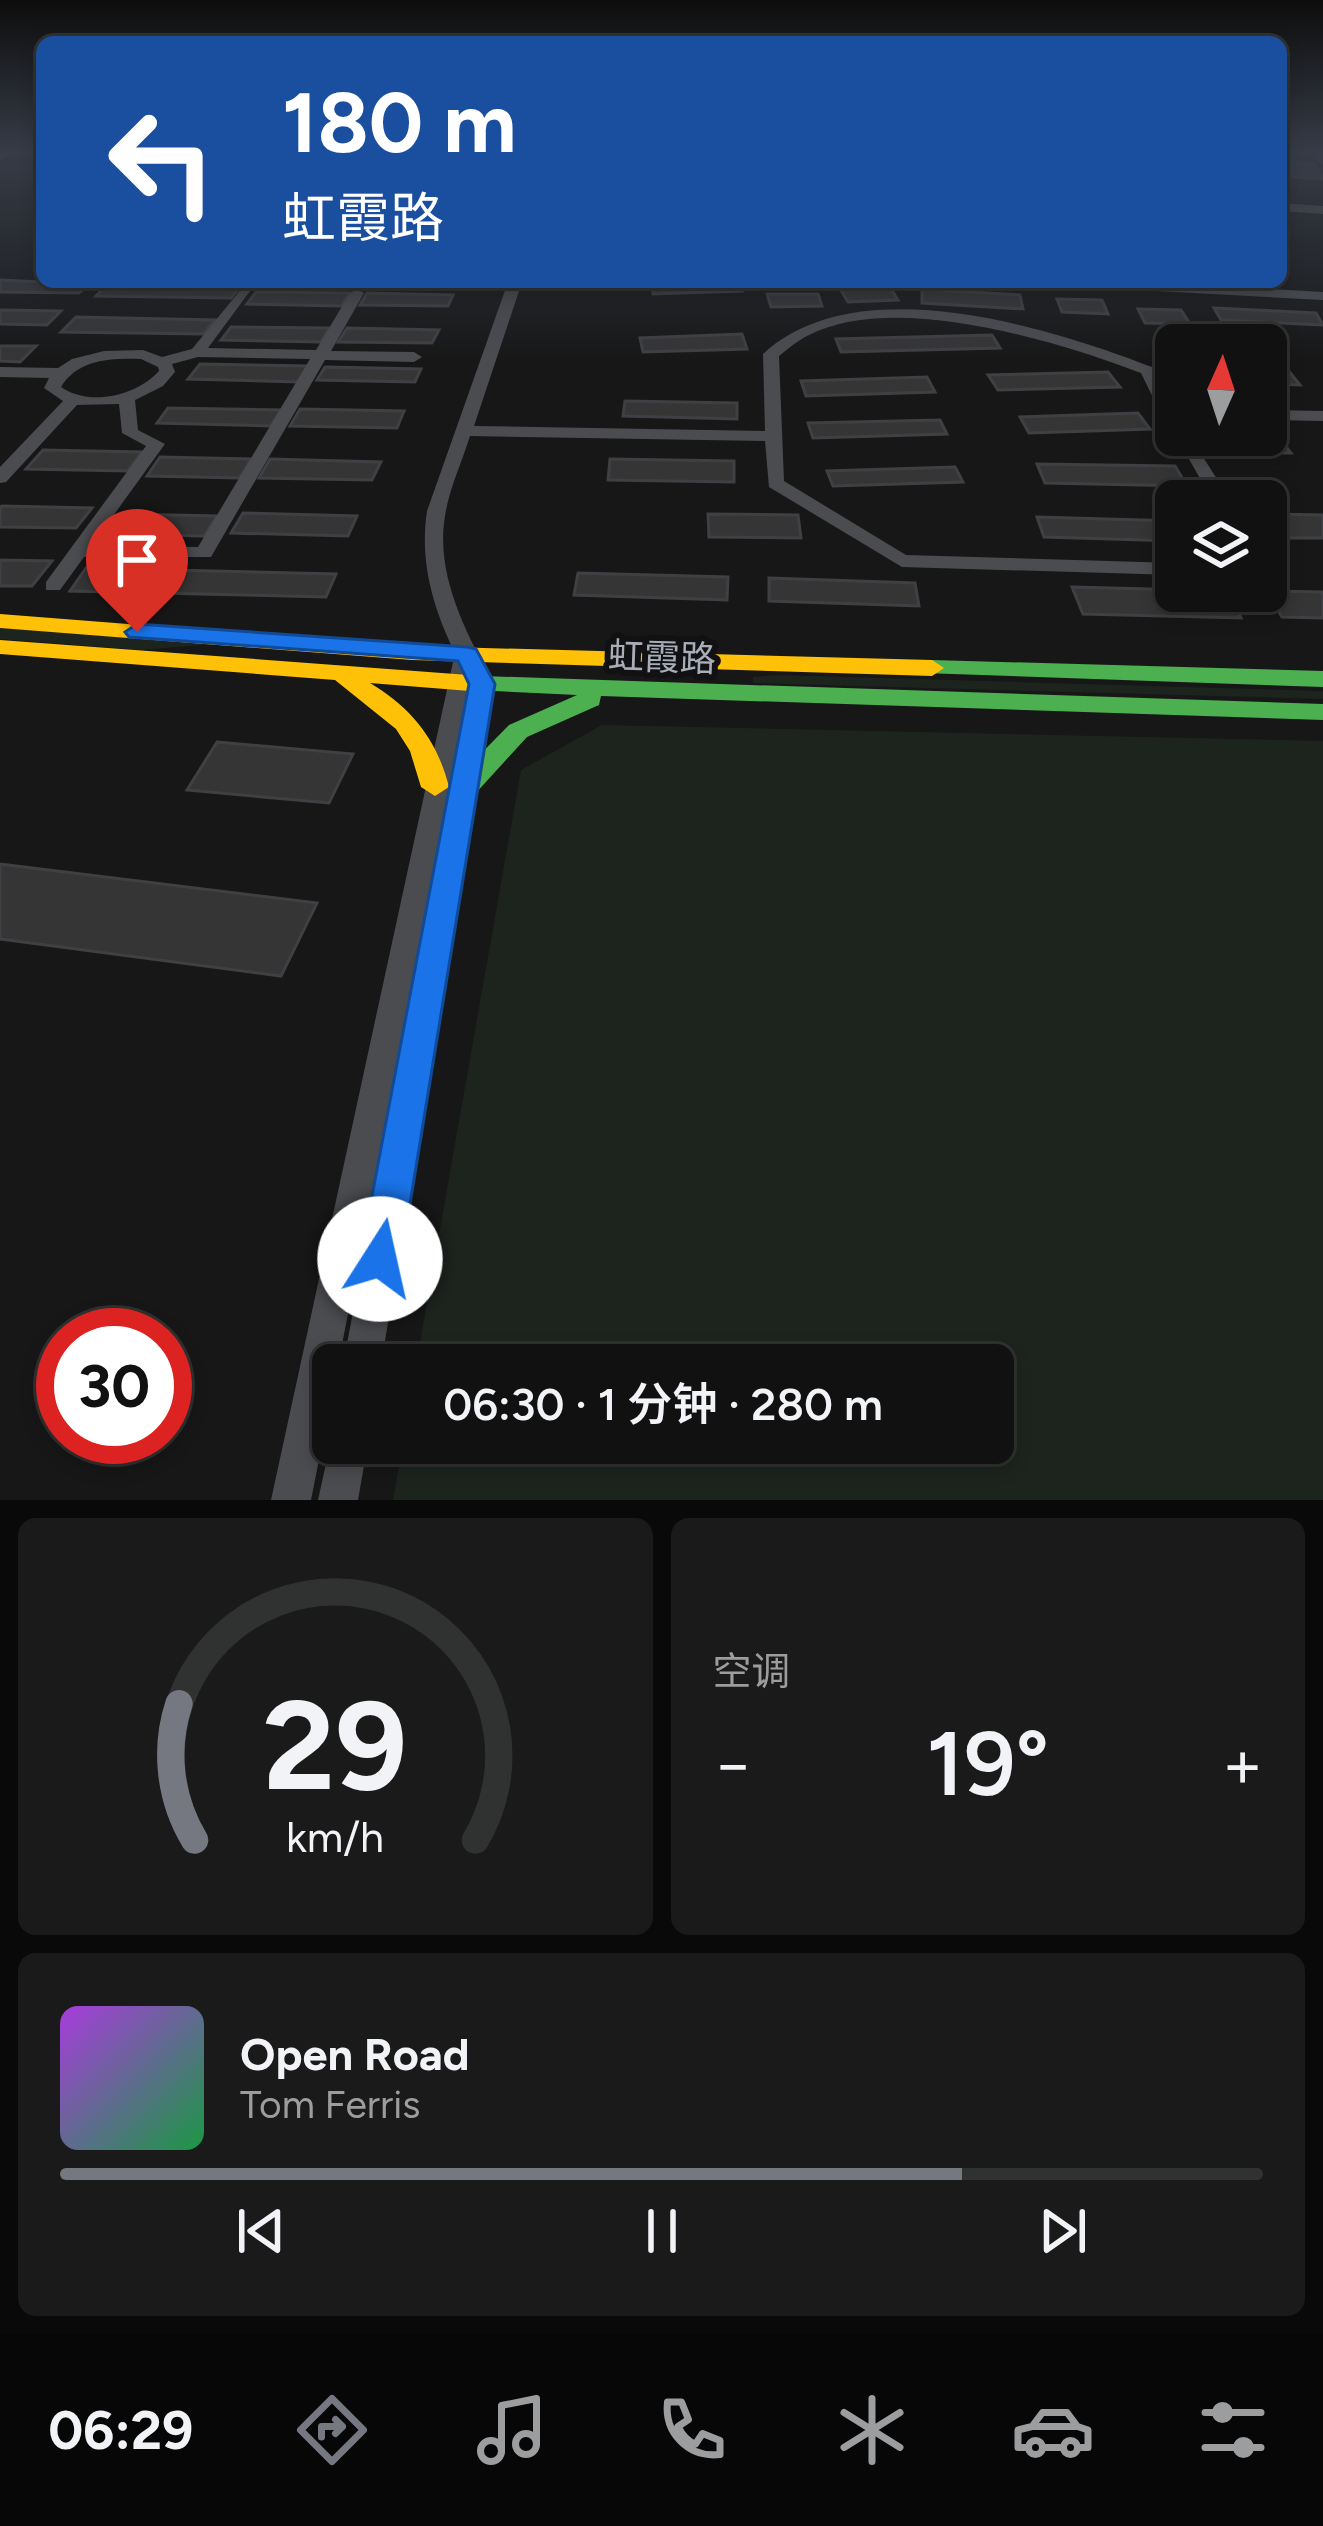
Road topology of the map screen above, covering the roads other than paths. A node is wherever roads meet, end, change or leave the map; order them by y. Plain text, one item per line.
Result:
1 (513, 288) edge
2 (1175, 288) edge
3 (243, 291) dead end
4 (357, 293) dead end
5 (1323, 296) edge
6 (197, 352) junction
7 (320, 355) junction
8 (413, 357) dead end
9 (161, 362) junction
10 (0, 372) edge
11 (58, 374) junction
12 (1155, 385) edge
13 (127, 396) junction
14 (73, 399) junction
15 (1287, 415) edge
16 (1323, 416) edge
17 (464, 431) junction
18 (773, 436) junction
19 (0, 478) edge
20 (79, 551) junction
21 (1155, 567) edge
22 (53, 586) dead end
23 (0, 621) edge
24 (0, 647) edge
25 (311, 671) junction
26 (469, 673) junction
27 (1323, 679) edge
28 (629, 692) junction
29 (1323, 712) edge
30 (449, 788) junction
31 (365, 1344) edge
32 (344, 1464) edge
33 (290, 1500) edge
34 (338, 1500) edge

1 - 17 street
2 - 5 street
3 - 6 street
4 - 7 street
6 - 7 street
6 - 9 street
7 - 8 street
7 - 20 street
9 - 11 street
9 - 13 street
10 - 11 street
11 - 14 street
12 - 18 street
13 - 14 street
13 - 20 street
14 - 19 street
15 - 16 street
17 - 18 street
17 - 26 street
18 - 21 street
20 - 22 street
23 - 26 street, 虹霞路
24 - 25 street, 虹霞路
25 - 26 street, 虹霞路
25 - 30 street
26 - 27 street, 虹霞路
26 - 28 street, 虹霞路
26 - 30 street
28 - 29 street, 虹霞路
28 - 30 street
30 - 31 street
30 - 33 street
32 - 34 street

